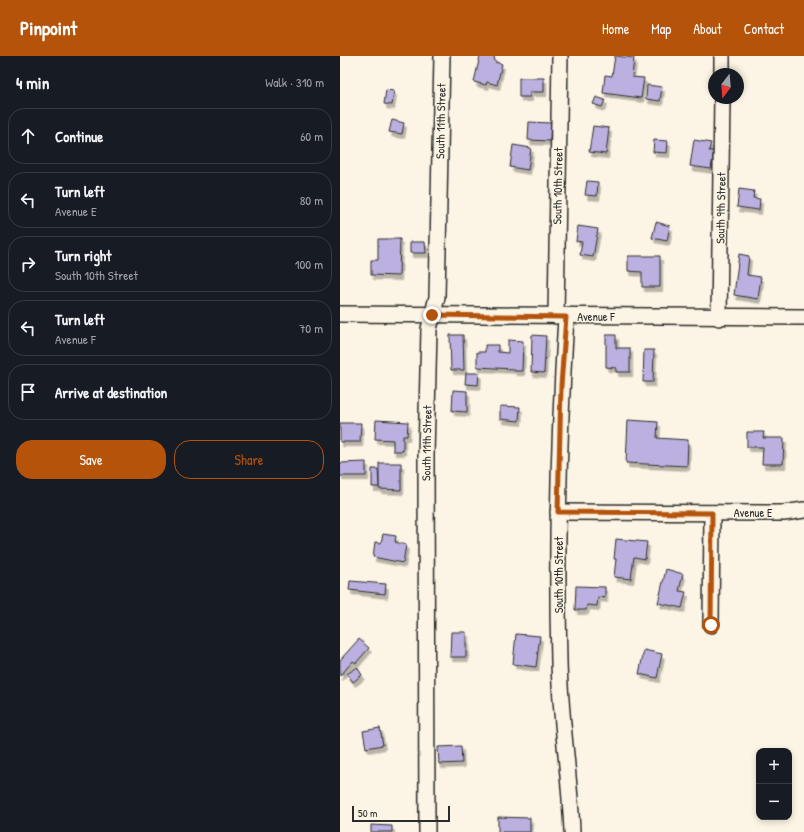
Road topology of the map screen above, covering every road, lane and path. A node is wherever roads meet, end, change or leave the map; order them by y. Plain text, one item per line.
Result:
1 (442, 56) edge
2 (560, 56) edge
3 (722, 56) edge
4 (722, 68) edge
5 (722, 104) edge
6 (340, 314) edge
7 (432, 315) junction
8 (561, 317) junction
9 (804, 317) edge
10 (719, 318) junction
11 (804, 510) edge
12 (558, 512) junction
13 (712, 513) junction
14 (711, 625) dead end
15 (427, 832) edge
16 (572, 832) edge

1 - 7 street, South 11th Street
2 - 8 street, South 10th Street
3 - 4 street
5 - 10 street, South 9th Street
6 - 7 street, Avenue F
7 - 8 street, Avenue F
7 - 15 street, South 11th Street
8 - 10 street, Avenue F
8 - 12 street, South 10th Street
9 - 10 street, Avenue F
11 - 13 street, Avenue E
12 - 13 street, Avenue E
12 - 16 street, South 10th Street
13 - 14 street

